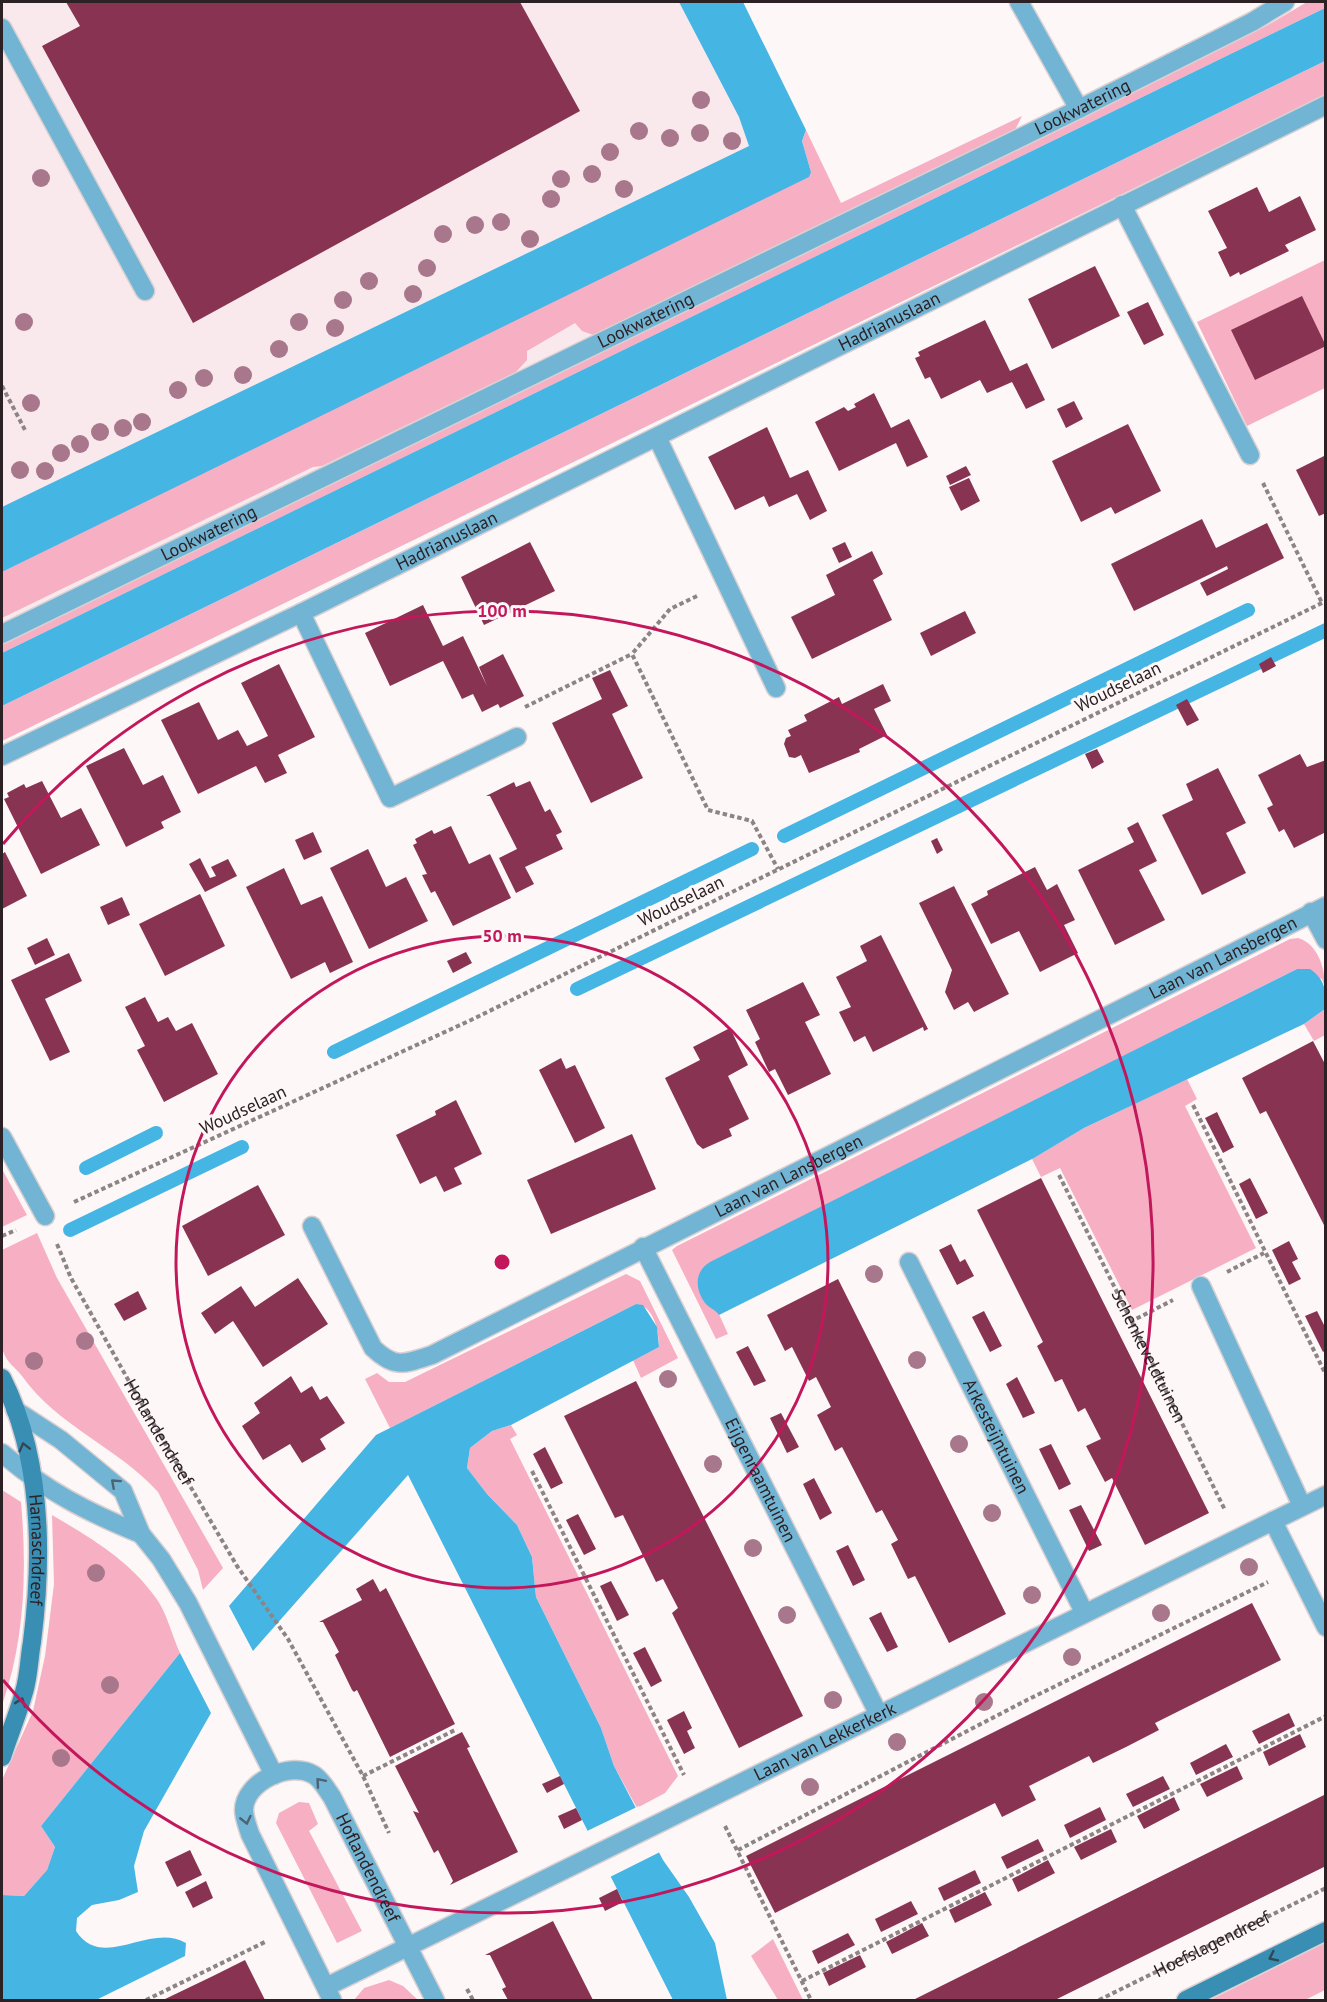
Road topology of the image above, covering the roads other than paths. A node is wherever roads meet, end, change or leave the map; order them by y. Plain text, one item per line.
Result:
1 (1019, 2) edge
2 (1285, 2) edge
3 (2, 28) edge
4 (1326, 105) edge
5 (1079, 109) junction
6 (1122, 205) junction
7 (145, 291) dead end
8 (657, 437) junction
9 (1250, 455) road end
10 (301, 613) junction
11 (2, 634) edge
12 (776, 688) dead end
13 (517, 737) road end
14 (2, 756) edge
15 (1318, 909) edge
16 (1326, 940) edge
17 (2, 1137) edge
18 (45, 1216) road end
19 (312, 1226) dead end
20 (643, 1246) junction
21 (909, 1262) dead end
22 (1201, 1286) dead end
23 (2, 1378) edge
24 (15, 1410) junction
25 (2, 1453) edge
26 (33, 1480) junction
27 (1326, 1495) edge
28 (1302, 1506) junction
29 (1273, 1521) junction
30 (141, 1534) junction
31 (1084, 1612) junction
32 (1326, 1627) edge
33 (878, 1713) junction
34 (2, 1757) edge
35 (274, 1775) junction
36 (1326, 1931) edge
37 (408, 1948) junction
38 (329, 1994) edge
39 (435, 2001) edge
40 (1186, 2001) edge

1 - 5 street
2 - 5 street, Lookwatering
3 - 7 street
4 - 6 street, Hadrianuslaan
5 - 11 street, Lookwatering
6 - 8 street, Hadrianuslaan
6 - 9 street
8 - 10 street, Hadrianuslaan
8 - 12 street
10 - 13 street
10 - 14 street, Hadrianuslaan
15 - 16 street
15 - 20 street, Laan van Lansbergen
17 - 18 street
19 - 20 street, Laan van Lansbergen
20 - 33 street, Eijgenraamtuinen
21 - 31 street, Arkesteijntuinen
22 - 28 street
23 - 24 street, Harnaschdreef
26 -> 24 street, Harnaschdreef
30 -> 24 street
25 - 26 street
26 - 30 street
34 -> 26 street, Harnaschdreef
27 - 28 street, Laan van Lekkerkerk
28 - 29 street, Laan van Lekkerkerk
29 - 31 street, Laan van Lekkerkerk
29 - 32 street
30 - 35 street
31 - 33 street, Laan van Lekkerkerk
33 - 37 street, Laan van Lekkerkerk
37 -> 35 street, Hoflandendreef
35 -> 38 street
36 -> 40 street
37 - 38 street, Laan van Lekkerkerk
37 - 39 street, Hoflandendreef

